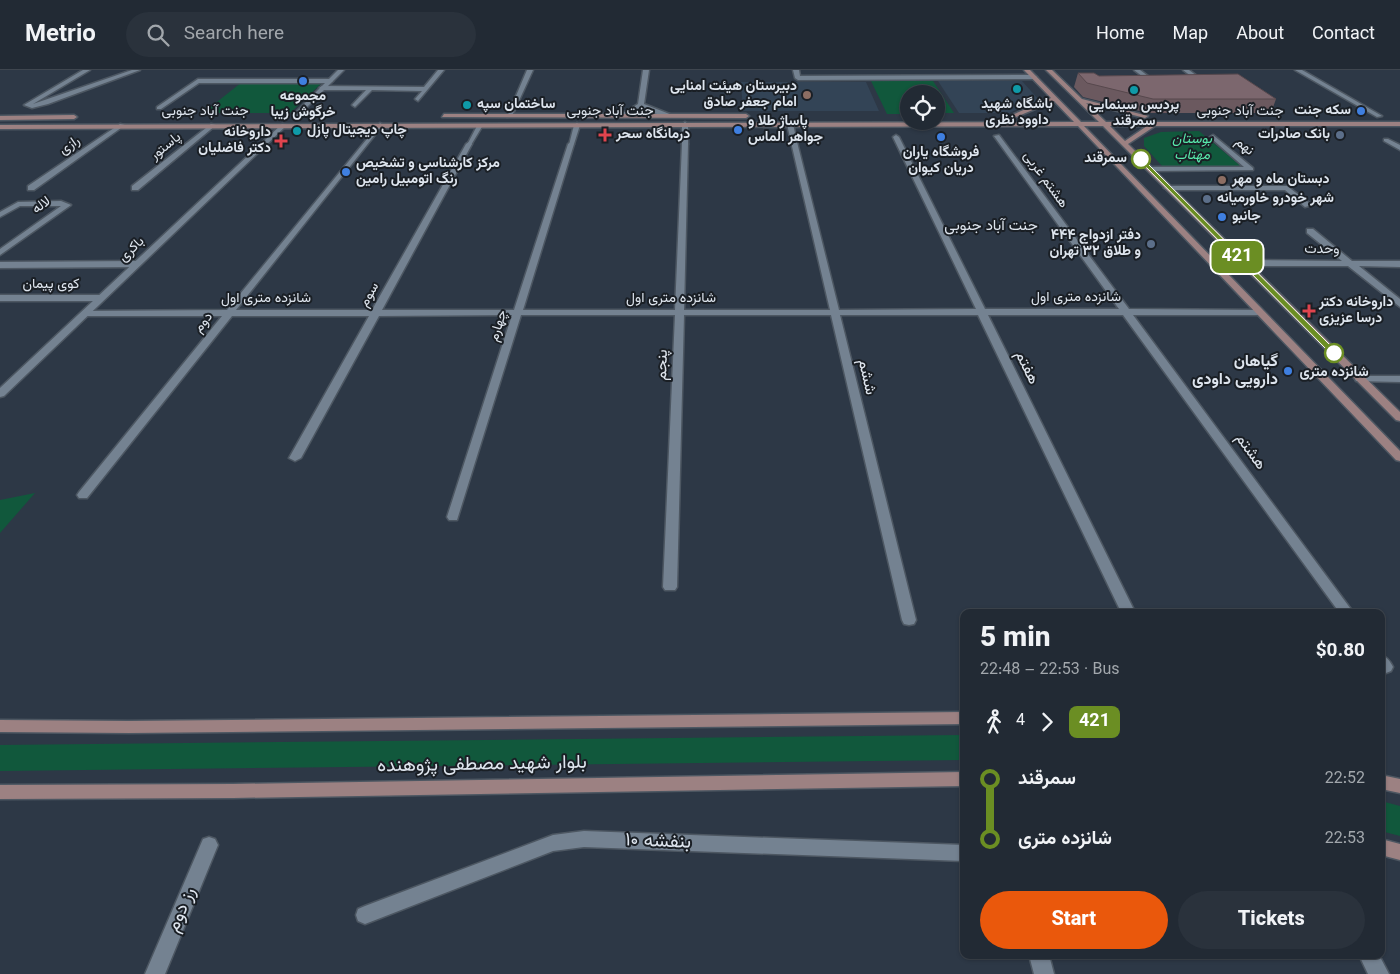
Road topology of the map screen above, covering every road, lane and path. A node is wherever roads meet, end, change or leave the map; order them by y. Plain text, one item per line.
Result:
1 (87, 70) edge
2 (137, 70) edge
3 (341, 70) edge
4 (441, 70) edge
5 (530, 70) edge
6 (646, 70) edge
7 (796, 70) edge
8 (850, 70) edge
9 (930, 70) edge
10 (1027, 70) edge
11 (1049, 70) edge
12 (1137, 70) edge
13 (1186, 70) edge
14 (1298, 70) edge
15 (853, 77) junction
16 (935, 77) junction
17 (1034, 78) junction
18 (330, 80) junction
19 (1157, 85) junction
20 (1165, 85) edge
21 (1190, 85) edge
22 (1148, 86) edge
23 (322, 88) junction
24 (371, 88) junction
25 (426, 89) junction
26 (418, 99) dead end
27 (1054, 99) junction
28 (1079, 100) junction
29 (355, 105) dead end
30 (641, 105) junction
31 (159, 108) dead end
32 (669, 115) junction
33 (294, 116) junction
34 (304, 116) dead end
35 (441, 116) dead end
36 (510, 116) junction
37 (616, 116) junction
38 (753, 116) dead end
39 (1004, 116) dead end
40 (1014, 116) junction
41 (1034, 116) dead end
42 (1092, 116) junction
43 (1145, 116) junction
44 (1155, 116) edge
45 (1360, 116) dead end
46 (1383, 116) joint
47 (85, 117) dead end
48 (0, 118) edge
49 (1072, 118) junction
50 (284, 120) junction
51 (380, 124) junction
52 (480, 124) junction
53 (577, 124) junction
54 (686, 124) junction
55 (790, 124) junction
56 (1104, 124) junction
57 (1154, 124) junction
58 (1400, 124) edge
59 (122, 125) junction
60 (213, 125) junction
61 (0, 127) edge
62 (997, 136) dead end
63 (896, 137) dead end
64 (1213, 137) dead end
65 (1386, 140) dead end
66 (1126, 144) junction
67 (1400, 148) edge
68 (1150, 169) junction
69 (32, 188) dead end
70 (135, 188) dead end
71 (1168, 188) junction
72 (1308, 205) dead end
73 (0, 215) edge
74 (1310, 231) dead end
75 (0, 253) edge
76 (1243, 263) junction
77 (137, 264) junction
78 (1351, 264) junction
79 (1400, 264) edge
80 (0, 265) edge
81 (10, 265) junction
82 (0, 272) edge
83 (0, 298) edge
84 (101, 298) junction
85 (1400, 304) edge
86 (679, 312) junction
87 (835, 312) junction
88 (981, 312) junction
89 (1126, 312) junction
90 (1257, 312) junction
91 (86, 313) junction
92 (229, 313) junction
93 (375, 313) junction
94 (517, 313) junction
95 (1360, 379) junction
96 (1400, 379) edge
97 (0, 394) edge
98 (1400, 418) edge
99 (295, 458) dead end
100 (1400, 458) edge
101 (83, 496) dead end
102 (453, 516) dead end
103 (670, 587) dead end
104 (1127, 609) edge
105 (1344, 609) edge
106 (909, 620) dead end
107 (960, 718) edge
108 (0, 726) edge
109 (960, 779) edge
110 (1385, 783) edge
111 (1400, 786) edge
112 (0, 792) edge
113 (209, 845) dead end
114 (1385, 848) edge
115 (1400, 852) edge
116 (960, 853) edge
117 (365, 915) dead end
118 (1040, 959) edge
119 (1371, 959) edge
120 (155, 974) edge
121 (1044, 974) edge
122 (1379, 974) edge

1 - 2 street
3 - 18 street
4 - 25 street
5 - 36 street
6 - 30 street
7 - 15 street
8 - 15 street
9 - 16 street
10 - 17 main road
11 - 28 main road
12 - 19 street
13 - 21 street
14 - 46 street
15 - 16 street
16 - 17 street
17 - 27 main road
18 - 23 street
18 - 31 street
19 - 20 street
19 - 22 street
23 - 24 street
23 - 33 street
24 - 25 street
24 - 29 street
25 - 26 street
27 - 40 main road
27 - 49 main road
28 - 42 main road
28 - 43 main road
30 - 32 street
30 - 37 street
32 - 37 main road, جنت آباد جنوبی
32 - 38 main road, جنت آباد جنوبی
33 - 34 main road, جنت آباد جنوبی
33 - 50 main road, جنت آباد جنوبی
35 - 36 main road, جنت آباد جنوبی
36 - 37 main road, جنت آباد جنوبی
39 - 40 main road
40 - 41 main road
42 - 43 main road
42 - 56 main road
43 - 44 main road
45 - 46 main road
47 - 48 main road
49 - 55 main road, جنت آباد جنوبی
49 - 56 main road, جنت آباد جنوبی
49 - 90 main road
50 - 51 main road, جنت آباد جنوبی
50 - 60 main road, جنت آباد جنوبی
50 - 77 street, باکری
51 - 52 main road, جنت آباد جنوبی
51 - 92 street, دوم
52 - 53 main road, جنت آباد جنوبی
52 - 93 street, سوم
53 - 54 main road, جنت آباد جنوبی
53 - 94 street, چهارم
54 - 55 main road, جنت آباد جنوبی
54 - 86 street, پنجم
55 - 87 street, ششم
56 - 57 main road, جنت آباد جنوبی
56 - 66 main road
57 - 58 main road, جنت آباد جنوبی
57 - 66 main road
59 - 60 main road, جنت آباد جنوبی
59 - 61 main road, جنت آباد جنوبی
59 - 69 street, رازی
60 - 70 street, پاستور
62 - 89 street, هشتم غربی
63 - 88 street, هفتم
64 - 68 street, نهم
65 - 67 street
66 - 68 main road
68 - 71 main road
71 - 72 street
71 - 76 main road
73 - 75 street, لاله
74 - 78 street
76 - 78 street, وحدت
76 - 95 main road
77 - 81 street
77 - 84 street, باکری
78 - 79 street, وحدت
78 - 85 street
80 - 81 street
81 - 82 street, کوی پیمان
83 - 84 street, کوی پیمان
84 - 91 street, باکری
86 - 87 street, شانزده متری اول
86 - 94 street, شانزده متری اول
86 - 103 street, پنجم
87 - 88 street, شانزده متری اول
87 - 106 street, ششم
88 - 89 street, شانزده متری اول
88 - 104 street, هفتم
89 - 90 street, شانزده متری اول
89 - 105 street, هشتم
90 - 100 main road
91 - 92 street, شانزده متری اول
91 - 97 street, باکری
92 - 93 street, شانزده متری اول
92 - 101 street, دوم
93 - 94 street, شانزده متری اول
93 - 99 street, سوم
94 - 102 street, چهارم
95 - 96 street
95 - 98 main road
107 - 108 main road
109 - 112 main road, بلوار شهید مصطفی پژوهنده
110 - 111 main road
113 - 120 street, رز دوم
114 - 115 main road
116 - 117 street, بنفشه ۱۰
118 - 121 street
119 - 122 street

